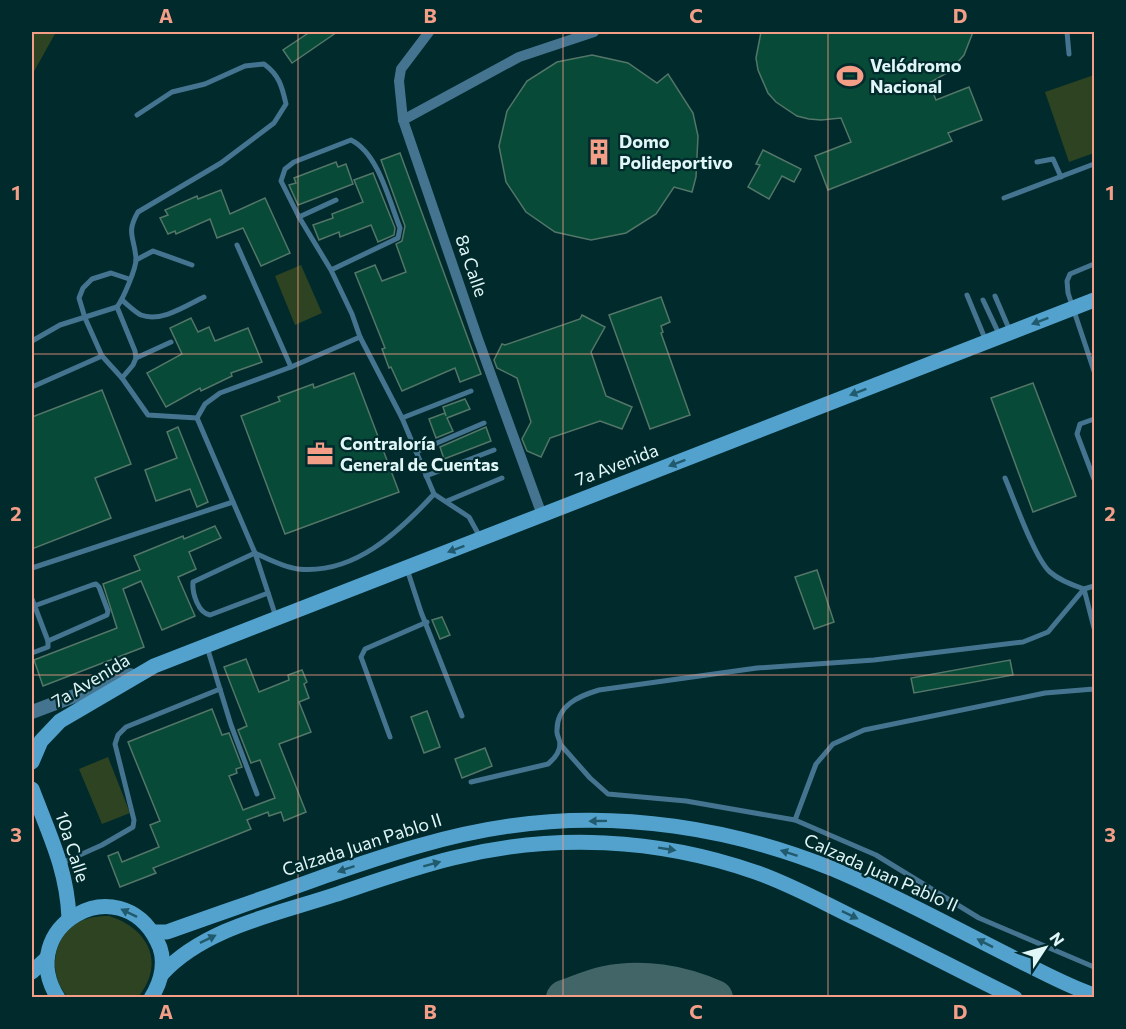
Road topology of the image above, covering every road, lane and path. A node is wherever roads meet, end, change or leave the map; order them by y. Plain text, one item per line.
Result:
1 (429, 32) edge
2 (594, 32) edge
3 (1067, 32) edge
4 (1069, 54) dead end
5 (137, 115) dead end
6 (403, 120) junction
7 (1037, 162) dead end
8 (1095, 164) edge
9 (1061, 177) junction
10 (1005, 198) dead end
11 (336, 200) dead end
12 (299, 217) junction
13 (237, 245) dead end
14 (136, 260) junction
15 (1095, 264) edge
16 (192, 265) dead end
17 (331, 270) junction
18 (129, 279) junction
19 (967, 295) dead end
20 (995, 296) dead end
21 (204, 297) dead end
22 (122, 300) junction
23 (983, 300) dead end
24 (1095, 300) edge
25 (117, 306) junction
26 (1073, 308) junction
27 (85, 318) junction
28 (360, 337) junction
29 (999, 337) junction
30 (32, 341) edge
31 (171, 342) dead end
32 (102, 356) junction
33 (136, 358) junction
34 (291, 367) junction
35 (1095, 372) edge
36 (122, 378) junction
37 (32, 387) edge
38 (471, 391) dead end
39 (197, 418) junction
40 (402, 418) junction
41 (1095, 419) edge
42 (484, 423) dead end
43 (494, 450) dead end
44 (416, 452) junction
45 (426, 476) junction
46 (502, 478) dead end
47 (1005, 478) dead end
48 (1095, 479) edge
49 (434, 494) junction
50 (447, 501) junction
51 (233, 502) junction
52 (542, 515) junction
53 (481, 539) junction
54 (255, 553) junction
55 (32, 568) edge
56 (407, 568) junction
57 (1095, 586) edge
58 (1084, 589) junction
59 (268, 593) junction
60 (32, 599) edge
61 (34, 606) junction
62 (277, 618) junction
63 (427, 622) junction
64 (1095, 628) edge
65 (48, 640) junction
66 (206, 646) junction
67 (32, 653) edge
68 (154, 666) junction
69 (220, 689) junction
70 (1095, 690) edge
71 (32, 712) edge
72 (462, 716) dead end
73 (390, 737) dead end
74 (560, 744) junction
75 (32, 762) edge
76 (471, 782) dead end
77 (32, 789) edge
78 (257, 794) dead end
79 (795, 820) junction
80 (61, 864) junction
81 (69, 918) junction
82 (152, 932) junction
83 (47, 958) junction
84 (1095, 967) edge
85 (32, 972) edge
86 (162, 974) junction
87 (1095, 996) edge
88 (53, 997) edge
89 (152, 998) edge
90 (1015, 998) edge

1 - 6 street, 8a Calle
2 - 6 street
3 - 4 lane
5 - 14 lane
6 - 52 street, 8a Calle
7 - 9 lane
8 - 9 lane
9 - 10 lane
11 - 12 lane
12 - 17 lane
12 - 17 lane
13 - 34 lane
14 - 16 lane
14 - 18 lane
15 - 26 lane
17 - 28 lane
18 - 22 lane
18 - 27 lane
19 - 29 lane
20 - 29 lane
21 - 22 lane
22 - 25 lane
23 - 29 lane
24 - 26 main road, 7a Avenida
25 - 27 lane
25 - 33 lane
26 -> 29 main road, 7a Avenida
26 - 35 lane
27 - 30 lane
27 - 32 lane
28 - 34 lane
28 - 40 lane
29 -> 52 main road, 7a Avenida
31 - 33 lane
32 - 36 lane
32 - 37 lane
33 - 36 lane
34 - 39 lane
36 - 39 lane
38 - 40 lane
39 - 51 lane
40 - 44 lane
41 - 48 lane
42 - 44 lane
43 - 45 lane
44 - 45 lane
45 - 49 lane
46 - 50 lane
47 - 58 lane
49 - 50 lane
49 - 54 lane
50 - 53 lane
51 - 54 lane
51 - 55 lane
52 - 53 main road, 7a Avenida
53 -> 56 main road, 7a Avenida
54 - 59 lane
54 - 59 lane
56 - 62 main road, 7a Avenida
56 - 63 lane
57 - 58 lane
58 - 64 lane
58 - 74 lane
59 - 62 lane
60 - 61 lane
61 - 65 lane
61 - 65 lane
62 - 66 main road, 7a Avenida
63 - 72 lane
63 - 73 lane
65 - 67 lane
66 - 68 main road, 7a Avenida
66 - 69 lane
68 - 71 street, 7a Avenida
68 - 75 main road, 7a Avenida
69 - 78 lane
69 - 80 lane
70 - 79 lane
74 - 76 lane
74 - 79 lane
77 - 80 main road, 10a Calle
79 - 84 lane
80 - 81 main road, 10a Calle
82 -> 81 main road
81 - 83 main road
82 - 86 main road
87 -> 82 main road, Calzada Juan Pablo II
83 - 85 main road
83 - 88 main road
86 - 89 main road
86 -> 90 main road

